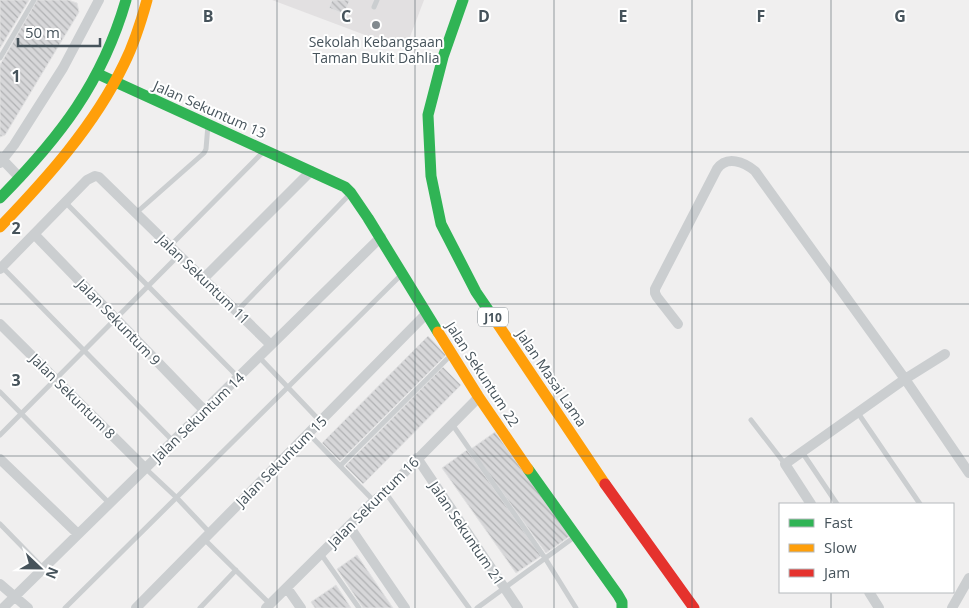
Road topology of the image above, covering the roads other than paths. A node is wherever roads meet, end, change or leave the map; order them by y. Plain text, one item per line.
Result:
1 (34, 0) edge
2 (99, 0) edge
3 (126, 0) edge
4 (147, 0) edge
5 (377, 0) edge
6 (463, 0) edge
7 (374, 8) dead end
8 (0, 58) edge
9 (98, 74) junction
10 (114, 83) junction
11 (208, 125) junction
12 (265, 150) junction
13 (1, 160) edge
14 (311, 171) junction
15 (20, 178) junction
16 (351, 193) junction
17 (0, 198) edge
18 (64, 202) junction
19 (136, 213) junction
20 (0, 227) edge
21 (34, 234) junction
22 (381, 237) junction
23 (170, 246) junction
24 (179, 255) junction
25 (1, 268) edge
26 (402, 274) junction
27 (203, 278) junction
28 (148, 287) junction
29 (237, 311) junction
30 (426, 314) junction
31 (116, 319) junction
32 (0, 324) edge
33 (678, 324) dead end
34 (271, 345) junction
35 (85, 350) junction
36 (452, 354) junction
37 (945, 354) dead end
38 (259, 357) junction
39 (238, 378) junction
40 (56, 379) junction
41 (905, 379) junction
42 (288, 387) junction
43 (0, 392) edge
44 (479, 397) junction
45 (204, 410) junction
46 (858, 413) junction
47 (21, 414) junction
48 (751, 420) dead end
49 (320, 421) junction
50 (452, 424) junction
51 (308, 433) junction
52 (0, 435) edge
53 (173, 441) junction
54 (802, 452) junction
55 (417, 458) junction
56 (0, 459) edge
57 (785, 464) junction
58 (340, 466) junction
59 (145, 468) junction
60 (969, 473) edge
61 (386, 492) junction
62 (177, 498) junction
63 (374, 501) junction
64 (110, 503) junction
65 (810, 503) edge
66 (836, 503) edge
67 (919, 503) edge
68 (0, 524) edge
69 (349, 526) junction
70 (78, 534) junction
71 (207, 536) junction
72 (576, 537) junction
73 (320, 554) junction
74 (545, 558) junction
75 (43, 568) junction
76 (236, 570) junction
77 (969, 578) edge
78 (0, 584) edge
79 (287, 588) junction
80 (503, 588) junction
81 (870, 593) edge
82 (14, 596) junction
83 (268, 606) edge
84 (622, 607) edge
85 (3, 608) edge
86 (28, 608) edge
87 (65, 608) edge
88 (136, 608) edge
89 (200, 608) edge
90 (301, 608) edge
91 (359, 608) edge
92 (405, 608) edge
93 (469, 608) edge
94 (477, 608) edge
95 (518, 608) edge
96 (576, 608) edge
97 (694, 608) edge
98 (879, 608) edge
99 (952, 608) edge

1 - 8 lane
2 - 13 street
3 - 9 street
4 - 10 street
5 - 7 lane
6 - 97 street, Jalan Masai Lama / J10
9 - 10 street, Jalan Sekuntum 13
9 - 15 street
10 - 11 street, Jalan Sekuntum 13
10 - 20 street
11 - 12 street, Jalan Sekuntum 13
11 - 19 lane
12 - 14 street, Jalan Sekuntum 13
12 - 23 lane
13 - 15 street
14 - 16 street, Jalan Sekuntum 22
14 - 27 street
15 - 17 street
16 - 22 street, Jalan Sekuntum 22
16 - 29 lane
18 - 19 street, Jalan Sekuntum 11
18 - 21 street, Jalan Sekuntum 11
18 - 28 lane
19 - 23 street, Jalan Sekuntum 11
21 - 25 street, Jalan Sekuntum 11
21 - 31 street, Jalan Sekuntum 9
22 - 26 street, Jalan Sekuntum 22
22 - 34 street, Jalan Sekuntum 14
23 - 24 street, Jalan Sekuntum 11
24 - 27 street, Jalan Sekuntum 11
24 - 28 lane
25 - 35 lane
26 - 30 street, Jalan Sekuntum 22
26 - 42 lane
27 - 29 street, Jalan Sekuntum 11
28 - 31 lane
28 - 39 lane
29 - 34 street, Jalan Sekuntum 11
30 - 36 street, Jalan Sekuntum 22
30 - 49 street, Jalan Sekuntum 15
31 - 35 lane
31 - 45 street, Jalan Sekuntum 9
32 - 40 street, Jalan Sekuntum 8
33 - 41 street
34 - 38 street, Jalan Sekuntum 14
35 - 40 lane
35 - 53 lane
36 - 44 street, Jalan Sekuntum 22
36 - 58 lane
37 - 41 street
38 - 39 street, Jalan Sekuntum 14
38 - 42 lane
39 - 45 street, Jalan Sekuntum 14
40 - 47 lane
40 - 59 street, Jalan Sekuntum 8
41 - 46 street
41 - 60 street
42 - 49 lane
42 - 62 lane
43 - 47 lane
44 - 50 street, Jalan Sekuntum 16
44 - 72 street, Jalan Sekuntum 22
45 - 53 street, Jalan Sekuntum 14
46 - 54 street
46 - 67 lane
47 - 52 lane
47 - 64 lane
48 - 57 lane
49 - 51 street, Jalan Sekuntum 15
50 - 55 street, Jalan Sekuntum 16
50 - 74 lane
51 - 58 lane
51 - 71 street, Jalan Sekuntum 15
53 - 59 street, Jalan Sekuntum 14
54 - 57 street
54 - 66 lane
55 - 61 street, Jalan Sekuntum 16
55 - 80 street, Jalan Sekuntum 21
56 - 70 street
57 - 65 street
58 - 63 lane
59 - 62 lane
59 - 64 street, Jalan Sekuntum 14
61 - 63 street, Jalan Sekuntum 16
61 - 93 lane
62 - 71 lane
62 - 87 lane
63 - 69 street, Jalan Sekuntum 16
64 - 70 street, Jalan Sekuntum 14
68 - 75 lane
69 - 73 street, Jalan Sekuntum 16
69 - 92 street
70 - 75 street, Jalan Sekuntum 14
71 - 76 lane
71 - 88 street, Jalan Sekuntum 15
72 - 74 lane
72 - 84 street, Jalan Sekuntum 22
73 - 79 street, Jalan Sekuntum 16
73 - 91 lane
74 - 80 lane
74 - 96 lane
75 - 82 street, Jalan Sekuntum 14
76 - 83 lane
76 - 89 lane
77 - 99 street
78 - 82 street
79 - 83 street, Jalan Sekuntum 16
79 - 90 street
80 - 94 lane
80 - 95 street, Jalan Sekuntum 21
81 - 98 street
82 - 85 street, Jalan Sekuntum 14
82 - 86 street

